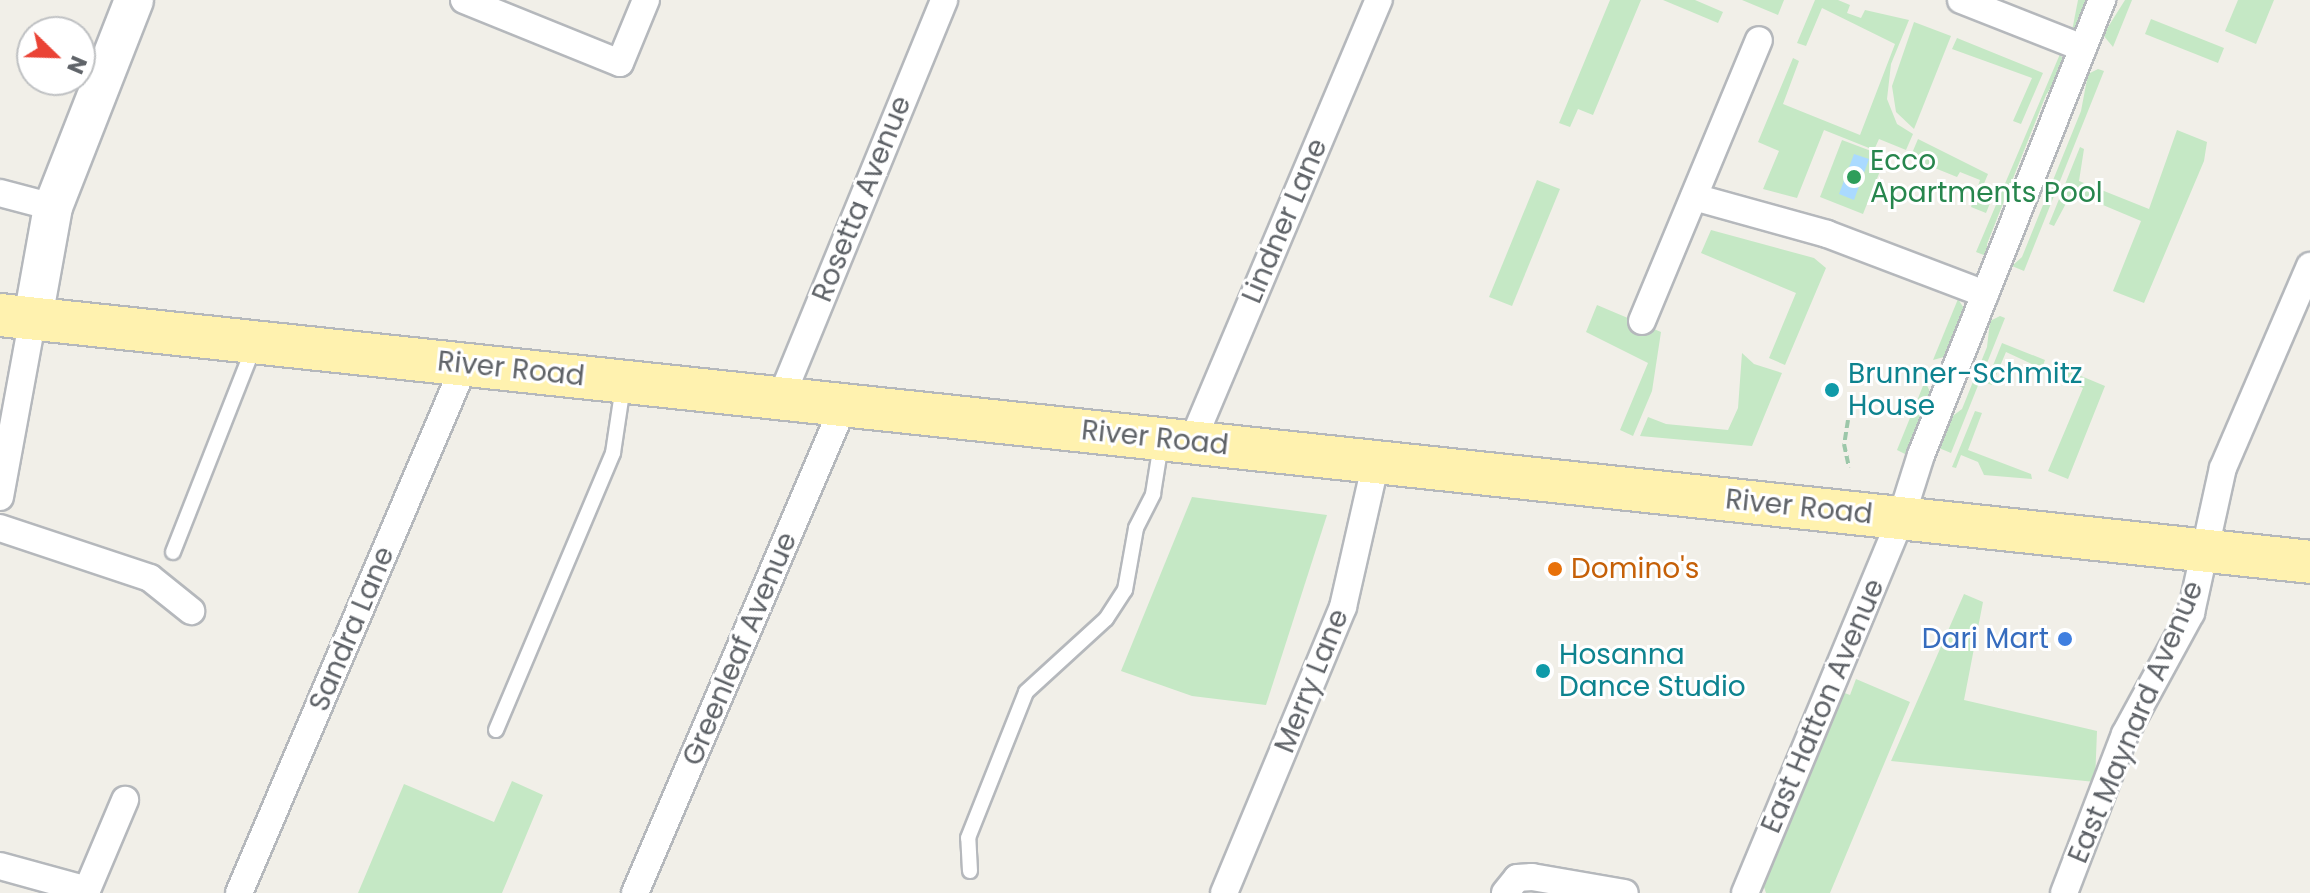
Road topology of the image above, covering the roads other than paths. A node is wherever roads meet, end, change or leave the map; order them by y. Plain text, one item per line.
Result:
1 (134, 0) edge
2 (464, 0) edge
3 (646, 0) edge
4 (944, 0) edge
5 (1379, 0) edge
6 (1961, 0) edge
7 (2102, 0) edge
8 (1759, 40) dead end
9 (2083, 48) junction
10 (0, 193) edge
11 (1694, 197) junction
12 (53, 207) junction
13 (2310, 266) edge
14 (1985, 294) junction
15 (16, 317) edge
16 (1642, 321) dead end
17 (255, 342) junction
18 (465, 364) junction
19 (623, 381) junction
20 (781, 398) junction
21 (844, 405) junction
22 (1177, 441) junction
23 (1376, 462) junction
24 (0, 497) edge
25 (1901, 518) junction
26 (0, 528) edge
27 (2206, 551) junction
28 (173, 552) dead end
29 (2310, 562) edge
30 (191, 611) dead end
31 (496, 730) dead end
32 (125, 800) dead end
33 (0, 866) edge
34 (970, 871) dead end
35 (239, 893) edge
36 (635, 893) edge
37 (1224, 893) edge
38 (1505, 893) edge
39 (1625, 893) edge
40 (1745, 893) edge
41 (2064, 893) edge

1 - 12 street
2 - 3 street
4 - 20 street, Rosetta Avenue
5 - 22 street, Lindner Lane
6 - 9 street
7 - 9 street, East Hatton Avenue
8 - 11 street
9 - 14 street, East Hatton Avenue
10 - 12 street
11 - 14 street
11 - 16 street
12 - 15 street
13 - 27 street, East Maynard Avenue
14 - 25 street, East Hatton Avenue
15 - 17 main road, River Road
15 - 24 street
17 - 18 main road, River Road
17 - 28 lane
18 - 19 main road, River Road
18 - 35 street, Sandra Lane
19 - 20 main road, River Road
19 - 31 lane
20 - 21 main road, River Road
21 - 22 main road, River Road
21 - 36 street, Greenleaf Avenue
22 - 23 main road, River Road
22 - 34 lane
23 - 25 main road, River Road
23 - 37 street, Merry Lane
25 - 27 main road, River Road
25 - 40 street, East Hatton Avenue
26 - 30 street
27 - 29 main road, River Road
27 - 41 street, East Maynard Avenue
32 - 33 street
38 - 39 street

